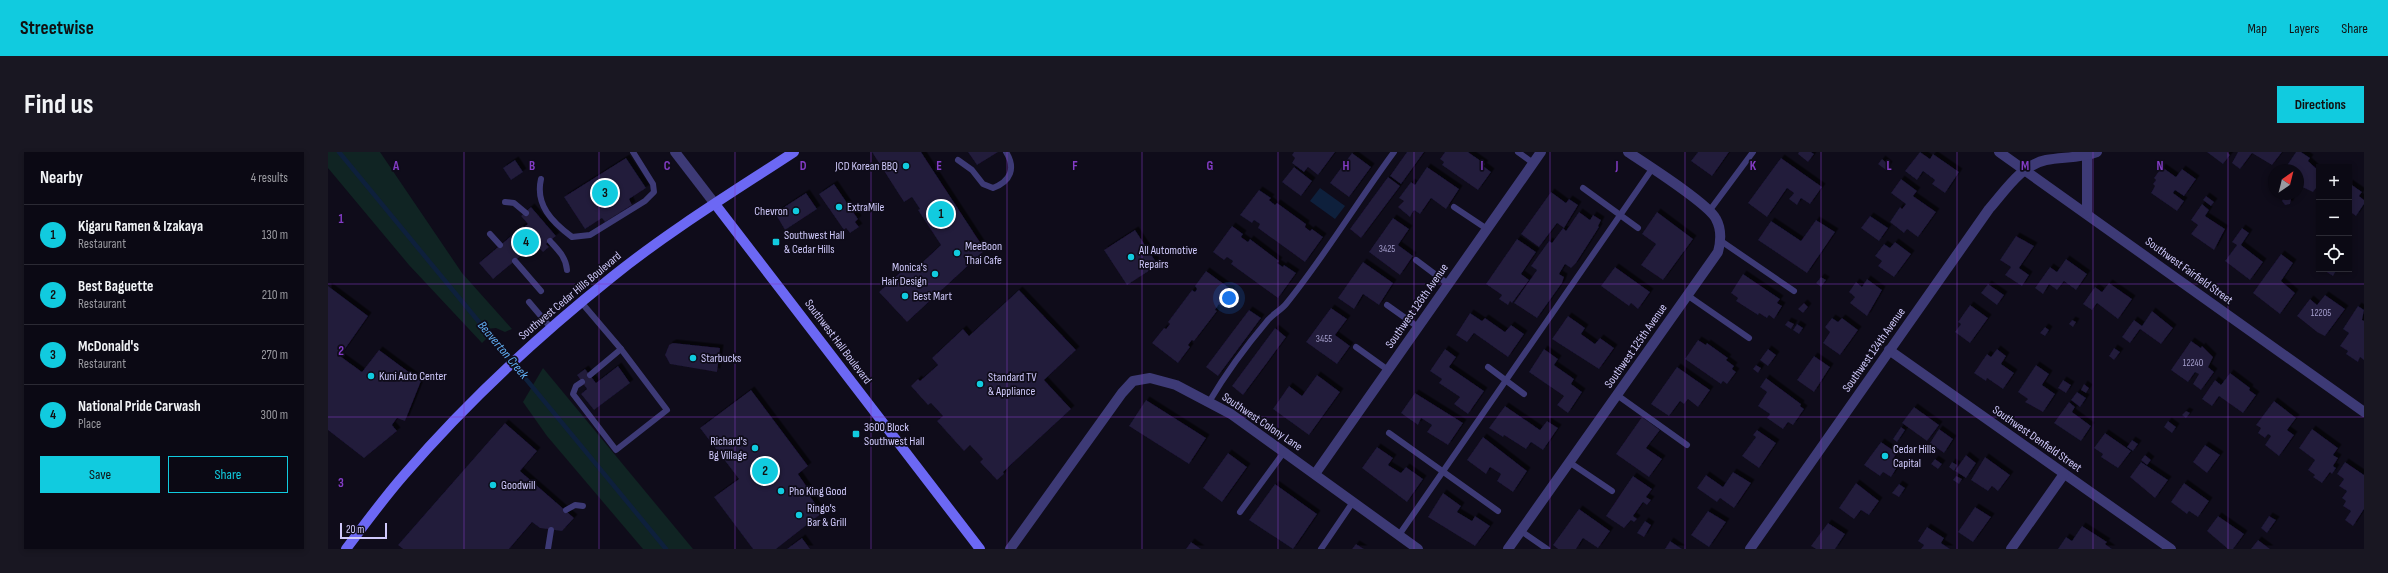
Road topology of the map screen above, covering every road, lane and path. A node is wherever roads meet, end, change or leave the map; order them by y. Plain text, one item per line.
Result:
1 (633, 152) edge
2 (675, 152) edge
3 (794, 152) edge
4 (1006, 152) edge
5 (1394, 152) edge
6 (1518, 152) edge
7 (1541, 152) edge
8 (1628, 152) edge
9 (1753, 152) edge
10 (1999, 152) edge
11 (2097, 152) edge
12 (2087, 155) junction
13 (958, 160) dead end
14 (1533, 163) junction
15 (1652, 169) junction
16 (2024, 170) junction
17 (541, 179) dead end
18 (1583, 188) dead end
19 (505, 202) dead end
20 (715, 204) junction
21 (1454, 207) dead end
22 (1710, 210) junction
23 (526, 213) dead end
24 (2087, 214) junction
25 (1620, 215) junction
26 (1638, 228) dead end
27 (1486, 229) junction
28 (490, 234) dead end
29 (550, 241) dead end
30 (1721, 241) junction
31 (500, 245) dead end
32 (1416, 260) dead end
33 (514, 261) dead end
34 (567, 270) dead end
35 (1448, 284) junction
36 (541, 291) dead end
37 (1794, 291) dead end
38 (1687, 295) junction
39 (529, 302) dead end
40 (581, 302) junction
41 (1387, 304) dead end
42 (1418, 327) junction
43 (551, 328) junction
44 (1749, 338) dead end
45 (1356, 347) dead end
46 (621, 349) junction
47 (1889, 350) junction
48 (1488, 367) dead end
49 (1388, 370) junction
50 (590, 375) dead end
51 (1506, 380) junction
52 (582, 382) dead end
53 (1524, 394) dead end
54 (1617, 395) junction
55 (1208, 402) junction
56 (2364, 412) edge
57 (1389, 433) dead end
58 (1688, 444) dead end
59 (1284, 452) junction
60 (1569, 462) junction
61 (1442, 472) junction
62 (1315, 474) junction
63 (2064, 474) junction
64 (1612, 491) dead end
65 (1353, 502) junction
66 (583, 506) dead end
67 (566, 510) dead end
68 (1498, 510) dead end
69 (1240, 512) dead end
70 (551, 530) dead end
71 (1520, 531) junction
72 (1399, 535) junction
73 (348, 548) edge
74 (548, 549) edge
75 (980, 549) edge
76 (1010, 549) edge
77 (1321, 549) edge
78 (1418, 549) edge
79 (1508, 549) edge
80 (1547, 549) edge
81 (1750, 549) edge
82 (2011, 549) edge
83 (2171, 549) edge

1 - 17 lane
2 - 20 street, Southwest Hall Boulevard
3 - 20 main road, Southwest Cedar Hills Boulevard
4 - 13 lane
5 - 55 lane
6 - 14 lane
7 - 14 street, Southwest 126th Avenue
8 - 15 street
9 - 22 lane
10 - 16 street, Southwest Fairfield Street
11 - 12 street
12 - 16 street
12 - 24 street
14 - 27 street, Southwest 126th Avenue
15 - 22 street
15 - 25 lane
16 - 24 street, Southwest Fairfield Street
16 - 47 street, Southwest 124th Avenue
18 - 25 lane
19 - 23 lane
20 - 40 main road, Southwest Cedar Hills Boulevard
20 - 75 main road, Southwest Hall Boulevard
21 - 27 lane
22 - 30 street
24 - 56 street, Southwest Fairfield Street
25 - 26 lane
25 - 51 lane
27 - 35 street, Southwest 126th Avenue
28 - 31 lane
29 - 34 lane
30 - 37 lane
30 - 38 street, Southwest 125th Avenue
32 - 35 lane
33 - 36 lane
35 - 42 street, Southwest 126th Avenue
38 - 44 lane
38 - 54 street, Southwest 125th Avenue
39 - 43 lane
40 - 43 main road, Southwest Cedar Hills Boulevard
40 - 46 lane
41 - 42 lane
42 - 49 street, Southwest 126th Avenue
43 - 73 main road, Southwest Cedar Hills Boulevard
45 - 49 lane
46 - 50 lane
46 - 52 lane
47 - 63 street, Southwest Denfield Street
47 - 81 street, Southwest 124th Avenue
48 - 51 lane
49 - 62 street, Southwest 126th Avenue
51 - 53 lane
51 - 61 lane
54 - 58 lane
54 - 60 street, Southwest 125th Avenue
55 - 59 street, Southwest Colony Lane
55 - 76 street, Southwest Colony Lane
57 - 61 lane
59 - 62 street, Southwest Colony Lane
59 - 69 lane
60 - 64 lane
60 - 71 street, Southwest 125th Avenue
61 - 68 lane
61 - 72 lane
62 - 65 street, Southwest Colony Lane
63 - 82 street
63 - 83 street, Southwest Denfield Street
65 - 72 street, Southwest Colony Lane
65 - 77 lane
66 - 67 lane
70 - 74 lane
71 - 79 street, Southwest 125th Avenue
71 - 80 lane
72 - 78 street, Southwest Colony Lane

